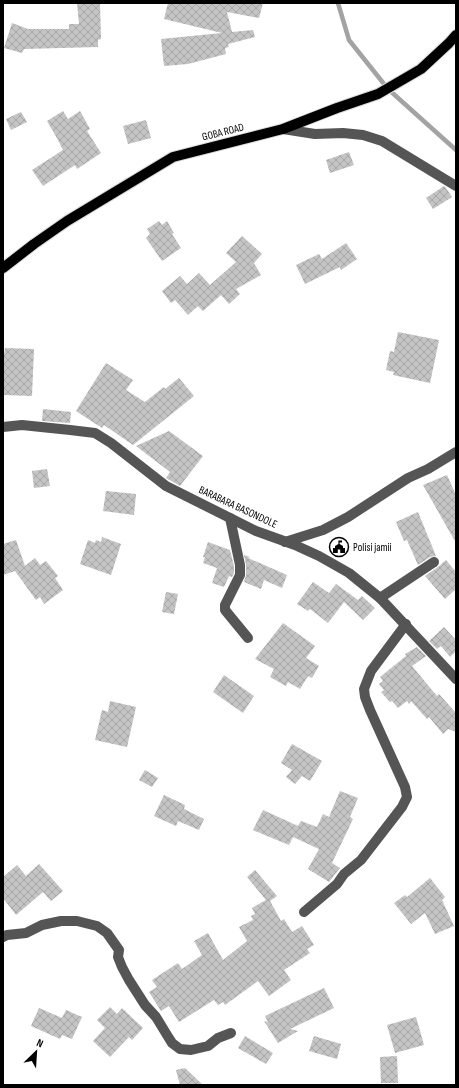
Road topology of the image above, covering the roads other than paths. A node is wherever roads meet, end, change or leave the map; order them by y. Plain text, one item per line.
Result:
1 (456, 35) edge
2 (282, 129) junction
3 (456, 186) edge
4 (3, 268) edge
5 (3, 427) edge
6 (456, 452) edge
7 (230, 518) junction
8 (285, 542) junction
9 (434, 562) dead end
10 (380, 598) junction
11 (406, 624) junction
12 (248, 638) dead end
13 (456, 680) edge
14 (304, 912) dead end
15 (3, 937) edge
16 (231, 1032) dead end

1 - 2 main road, GOBA ROAD
2 - 3 street
2 - 4 main road, GOBA ROAD
5 - 7 street, BARABARA BASONDOLE
6 - 8 street
7 - 8 street, BARABARA BASONDOLE
7 - 12 street
8 - 10 street, BARABARA BASONDOLE
9 - 10 street
10 - 11 street, BARABARA BASONDOLE
11 - 13 street, BARABARA BASONDOLE
11 - 14 street
15 - 16 street

